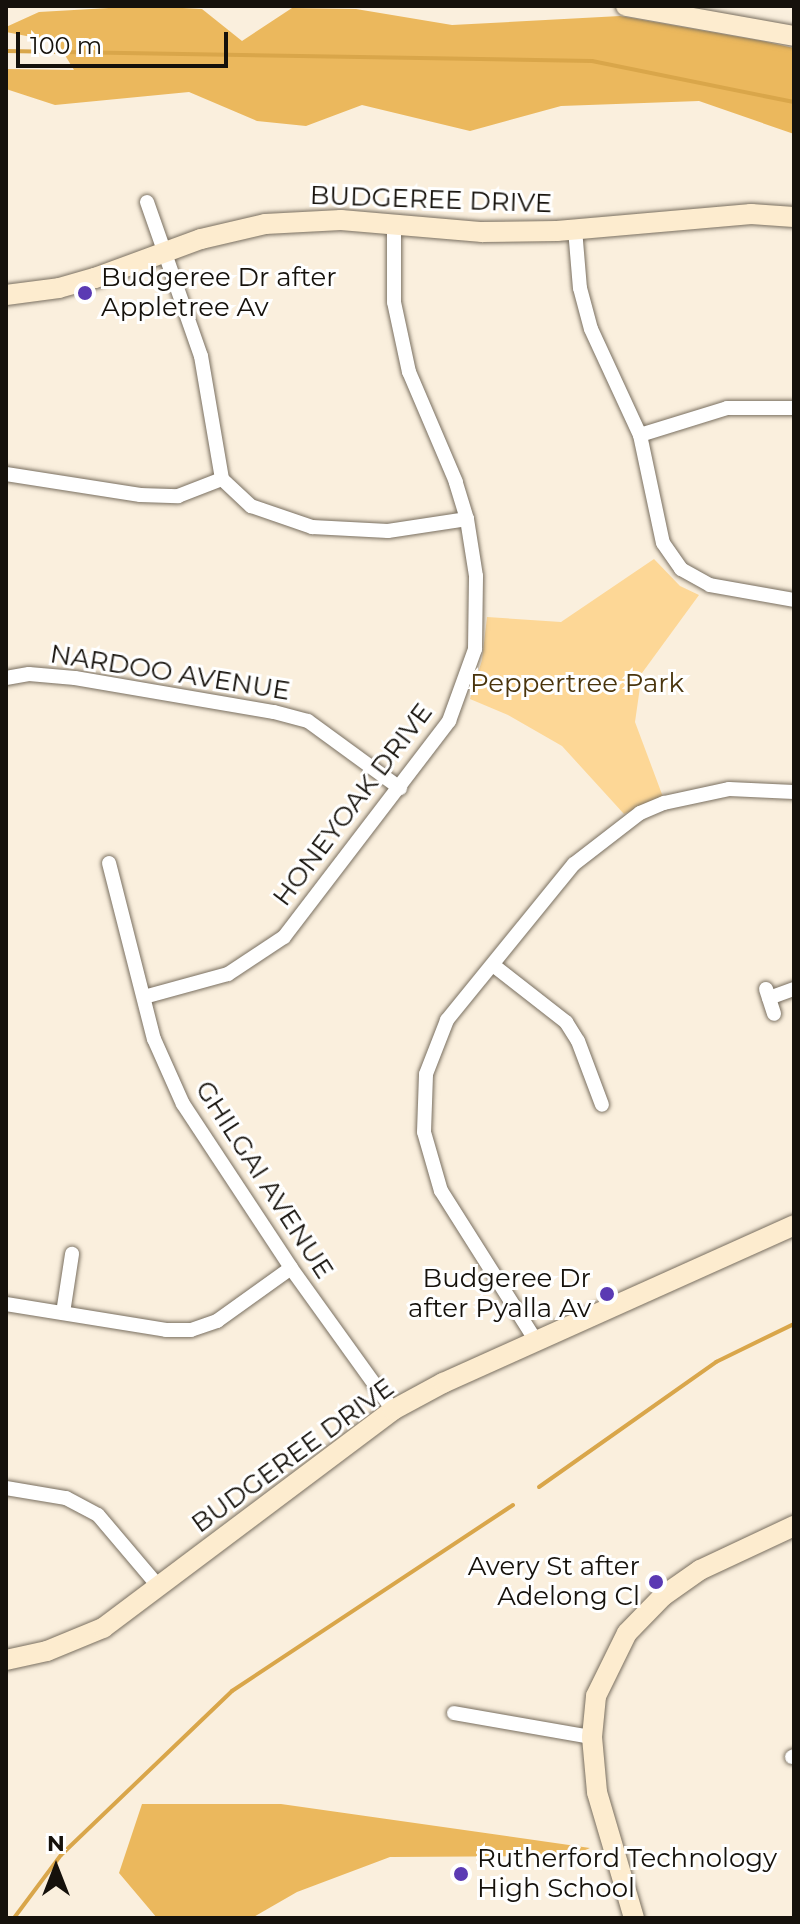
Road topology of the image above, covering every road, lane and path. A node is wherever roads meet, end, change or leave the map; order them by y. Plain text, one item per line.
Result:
1 (626, 6) edge
2 (794, 36) edge
3 (147, 202) dead end
4 (794, 217) edge
5 (394, 225) junction
6 (575, 229) junction
7 (165, 253) junction
8 (6, 295) edge
9 (794, 408) edge
10 (640, 435) junction
11 (6, 474) edge
12 (222, 479) junction
13 (467, 519) junction
14 (794, 600) edge
15 (6, 678) edge
16 (400, 788) junction
17 (794, 792) edge
18 (109, 863) dead end
19 (493, 965) junction
20 (794, 989) edge
21 (144, 997) junction
22 (774, 1014) dead end
23 (602, 1105) dead end
24 (794, 1225) edge
25 (72, 1254) dead end
26 (291, 1268) junction
27 (6, 1304) edge
28 (63, 1313) junction
29 (536, 1341) junction
30 (393, 1410) junction
31 (6, 1488) edge
32 (794, 1526) edge
33 (159, 1587) junction
34 (6, 1660) edge
35 (454, 1713) dead end
36 (592, 1737) junction
37 (634, 1918) edge

1 - 2 street
3 - 7 street
4 - 6 street, BUDGEREE DRIVE
5 - 6 street, BUDGEREE DRIVE
5 - 7 street, BUDGEREE DRIVE
5 - 13 street, HONEYOAK DRIVE
6 - 10 street
7 - 8 street, BUDGEREE DRIVE
7 - 12 street
9 - 10 street
10 - 14 street
11 - 12 street
12 - 13 street
13 - 16 street, HONEYOAK DRIVE
15 - 16 street, NARDOO AVENUE
16 - 21 street, HONEYOAK DRIVE
17 - 19 street
18 - 21 street, GHILGAI AVENUE
19 - 23 street
19 - 29 street
20 - 22 street
21 - 26 street, GHILGAI AVENUE
24 - 29 street, BUDGEREE DRIVE
25 - 28 street
26 - 28 street
26 - 30 street, GHILGAI AVENUE
27 - 28 street
29 - 30 street, BUDGEREE DRIVE
30 - 33 street, BUDGEREE DRIVE
31 - 33 street
32 - 36 street
33 - 34 street, BUDGEREE DRIVE
35 - 36 street
36 - 37 street

